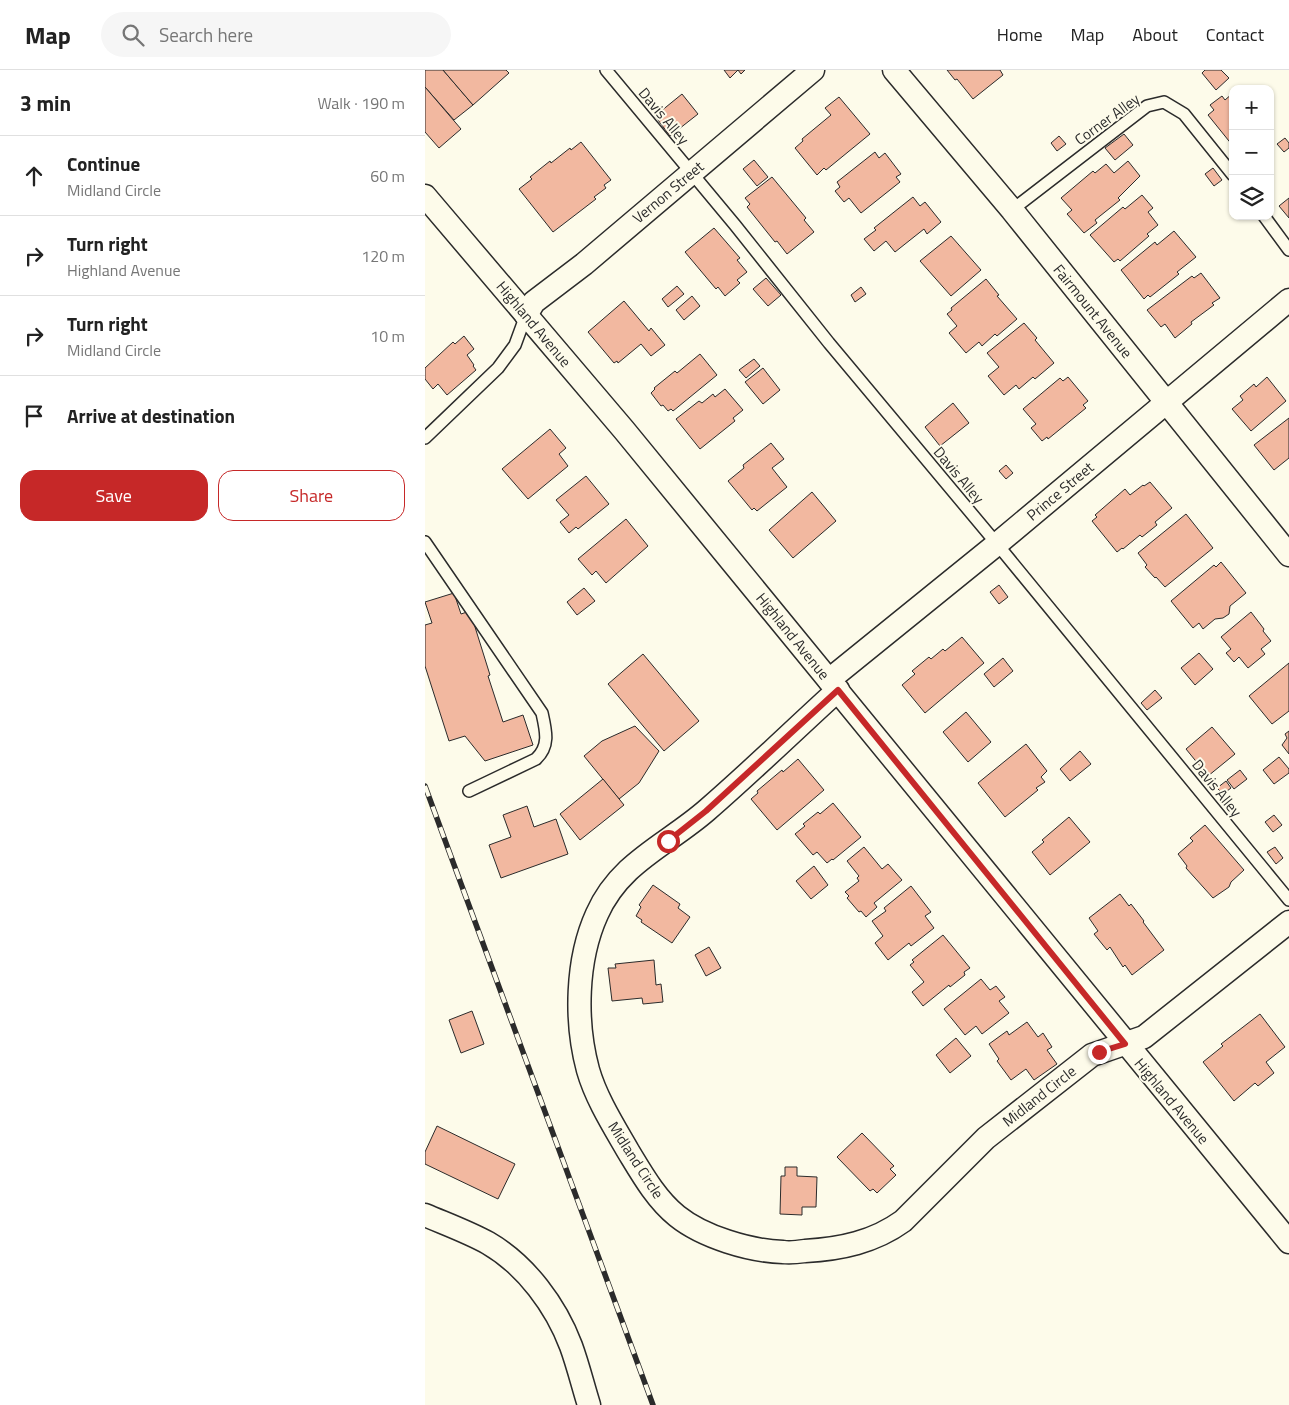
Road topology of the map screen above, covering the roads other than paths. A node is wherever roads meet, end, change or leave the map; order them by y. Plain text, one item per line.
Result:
1 (606, 70) edge
2 (813, 70) edge
3 (894, 70) edge
4 (1229, 170) edge
5 (691, 173) junction
6 (425, 196) edge
7 (1013, 210) junction
8 (1267, 220) edge
9 (1289, 250) edge
10 (1289, 300) edge
11 (525, 315) junction
12 (1166, 402) junction
13 (425, 438) edge
14 (425, 542) edge
15 (997, 544) junction
16 (1289, 555) edge
17 (833, 685) junction
18 (469, 791) dead end
19 (1289, 900) edge
20 (1289, 922) edge
21 (1125, 1044) junction
22 (425, 1215) edge
23 (1289, 1242) edge
24 (589, 1405) edge

1 - 5 lane, Davis Alley
2 - 5 street, Vernon Street
3 - 7 street, Fairmount Avenue
4 - 7 lane, Corner Alley
5 - 11 street, Vernon Street
5 - 15 lane, Davis Alley
6 - 11 street, Highland Avenue
7 - 12 street, Fairmount Avenue
8 - 9 lane
10 - 12 street, Prince Street
11 - 13 lane
11 - 17 street, Highland Avenue
12 - 15 street, Prince Street
12 - 16 street, Fairmount Avenue
14 - 18 lane
15 - 17 street, Prince Street
15 - 19 lane, Davis Alley
17 - 21 street, Highland Avenue
17 - 21 street, Midland Circle
20 - 21 street, Midland Circle
21 - 23 street, Highland Avenue
22 - 24 street

